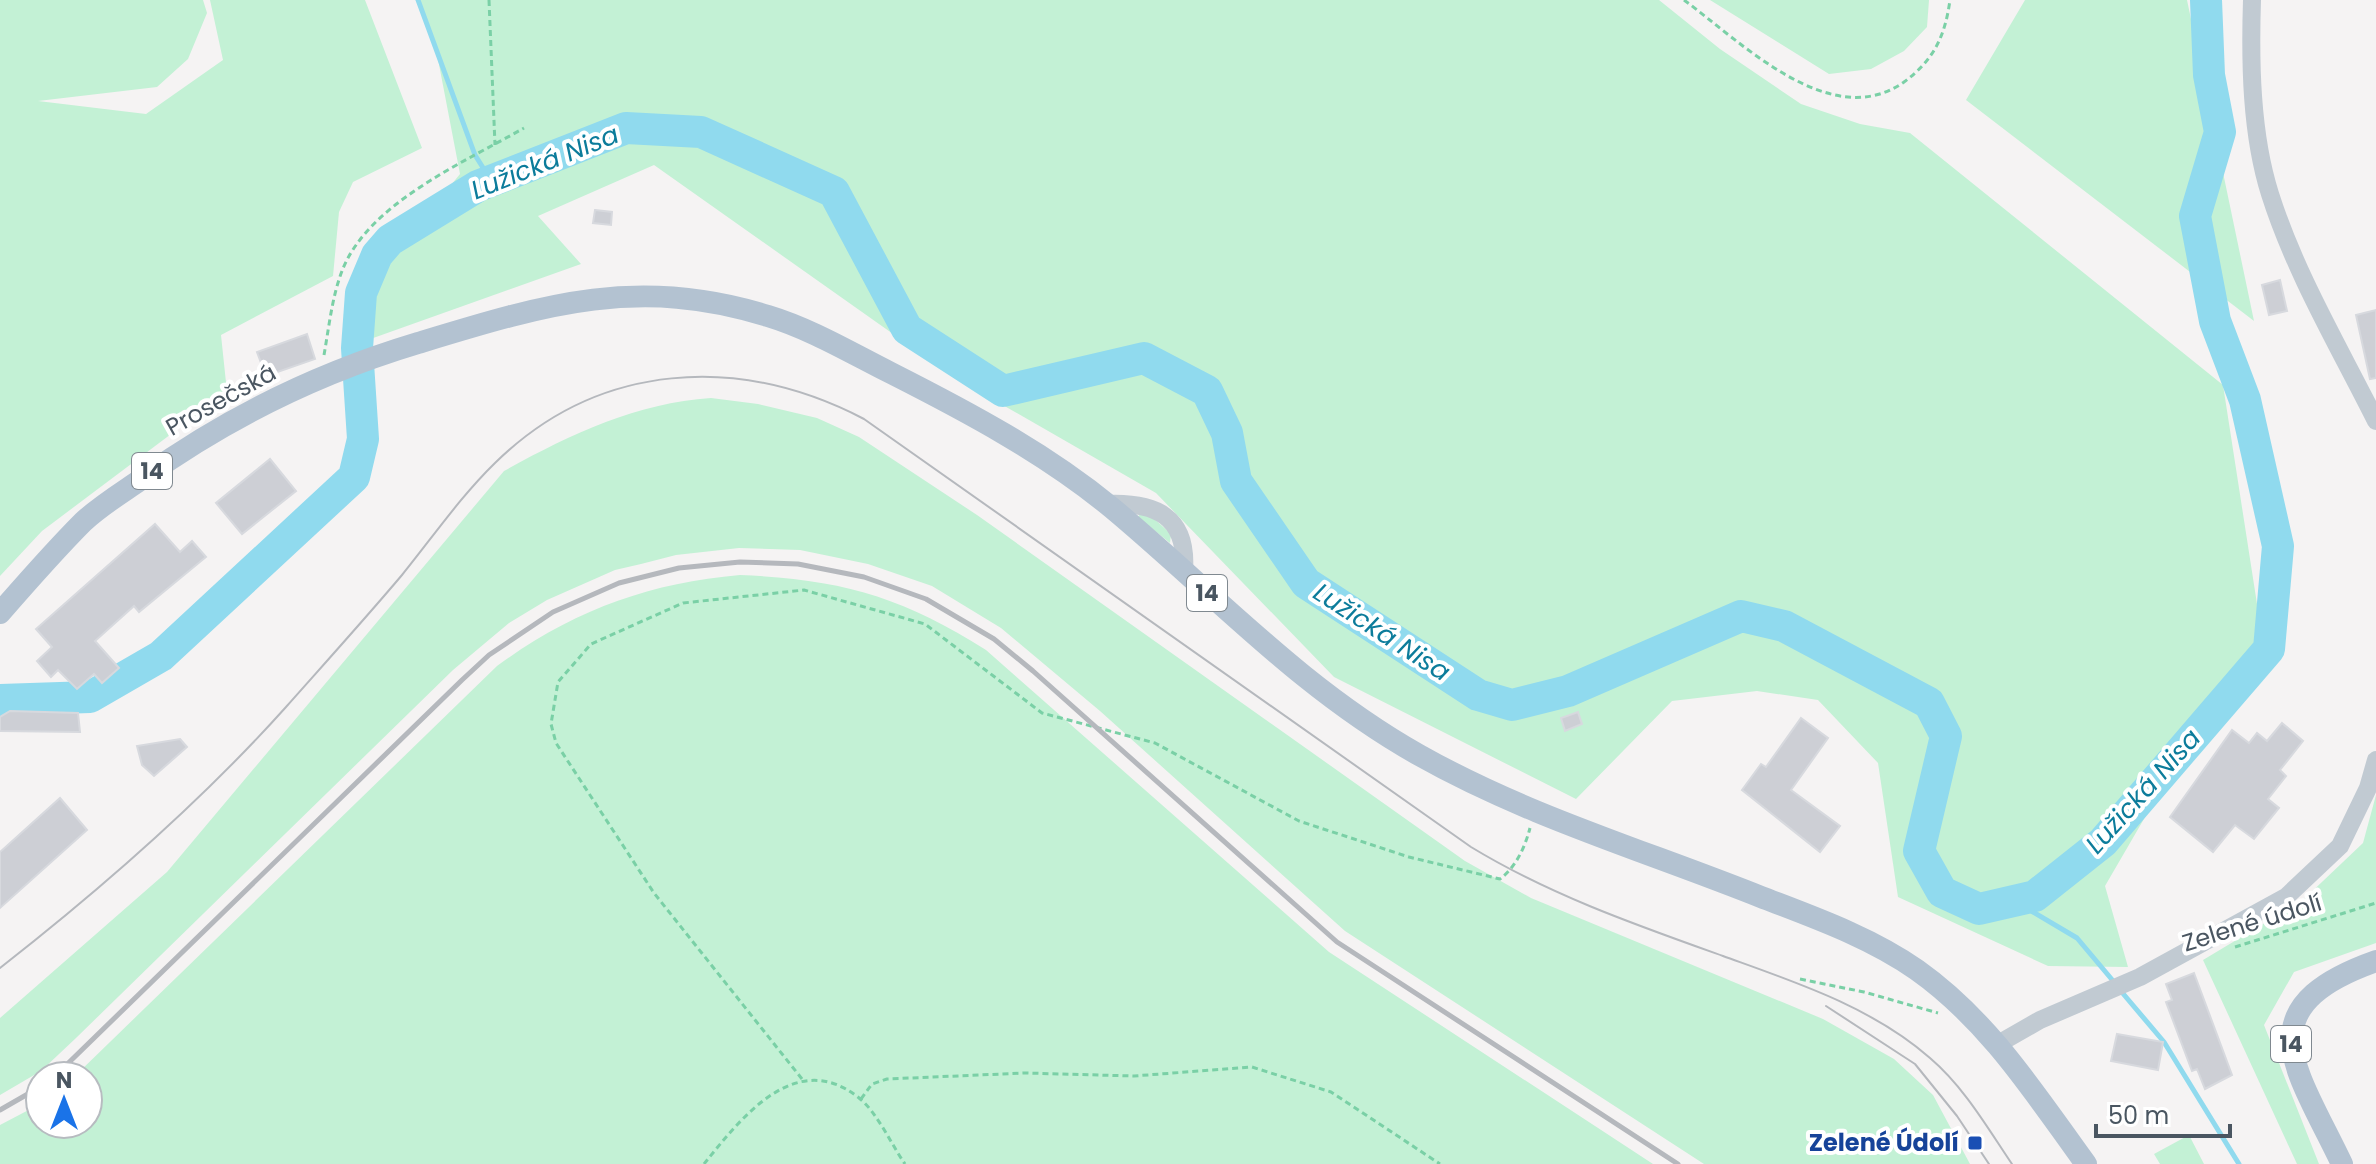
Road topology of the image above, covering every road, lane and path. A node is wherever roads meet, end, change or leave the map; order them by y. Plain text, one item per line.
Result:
1 (489, 0) edge
2 (1684, 0) edge
3 (1950, 0) edge
4 (2252, 0) edge
5 (524, 128) dead end
6 (495, 145) junction
7 (327, 376) junction
8 (2376, 421) edge
9 (0, 613) edge
10 (2376, 760) edge
11 (1533, 812) junction
12 (2376, 903) edge
13 (2228, 949) dead end
14 (2376, 961) edge
15 (1800, 979) dead end
16 (1965, 1010) junction
17 (1998, 1044) junction
18 (802, 1079) junction
19 (861, 1099) junction
20 (704, 1164) edge
21 (905, 1164) edge
22 (1440, 1164) edge
23 (2086, 1164) edge
24 (2342, 1164) edge

1 - 6 path
2 - 3 path
4 - 8 lane
5 - 6 path
6 - 7 path
7 - 9 main road, Prosečská / 14
7 - 11 main road, 14
10 - 17 lane
11 - 16 main road, 14
11 - 18 path
12 - 13 path, Zelené údolí
14 - 24 main road, 14
15 - 16 path
16 - 17 main road, 14
17 - 23 main road, 14
18 - 19 path
18 - 20 path
19 - 21 path
19 - 22 path

